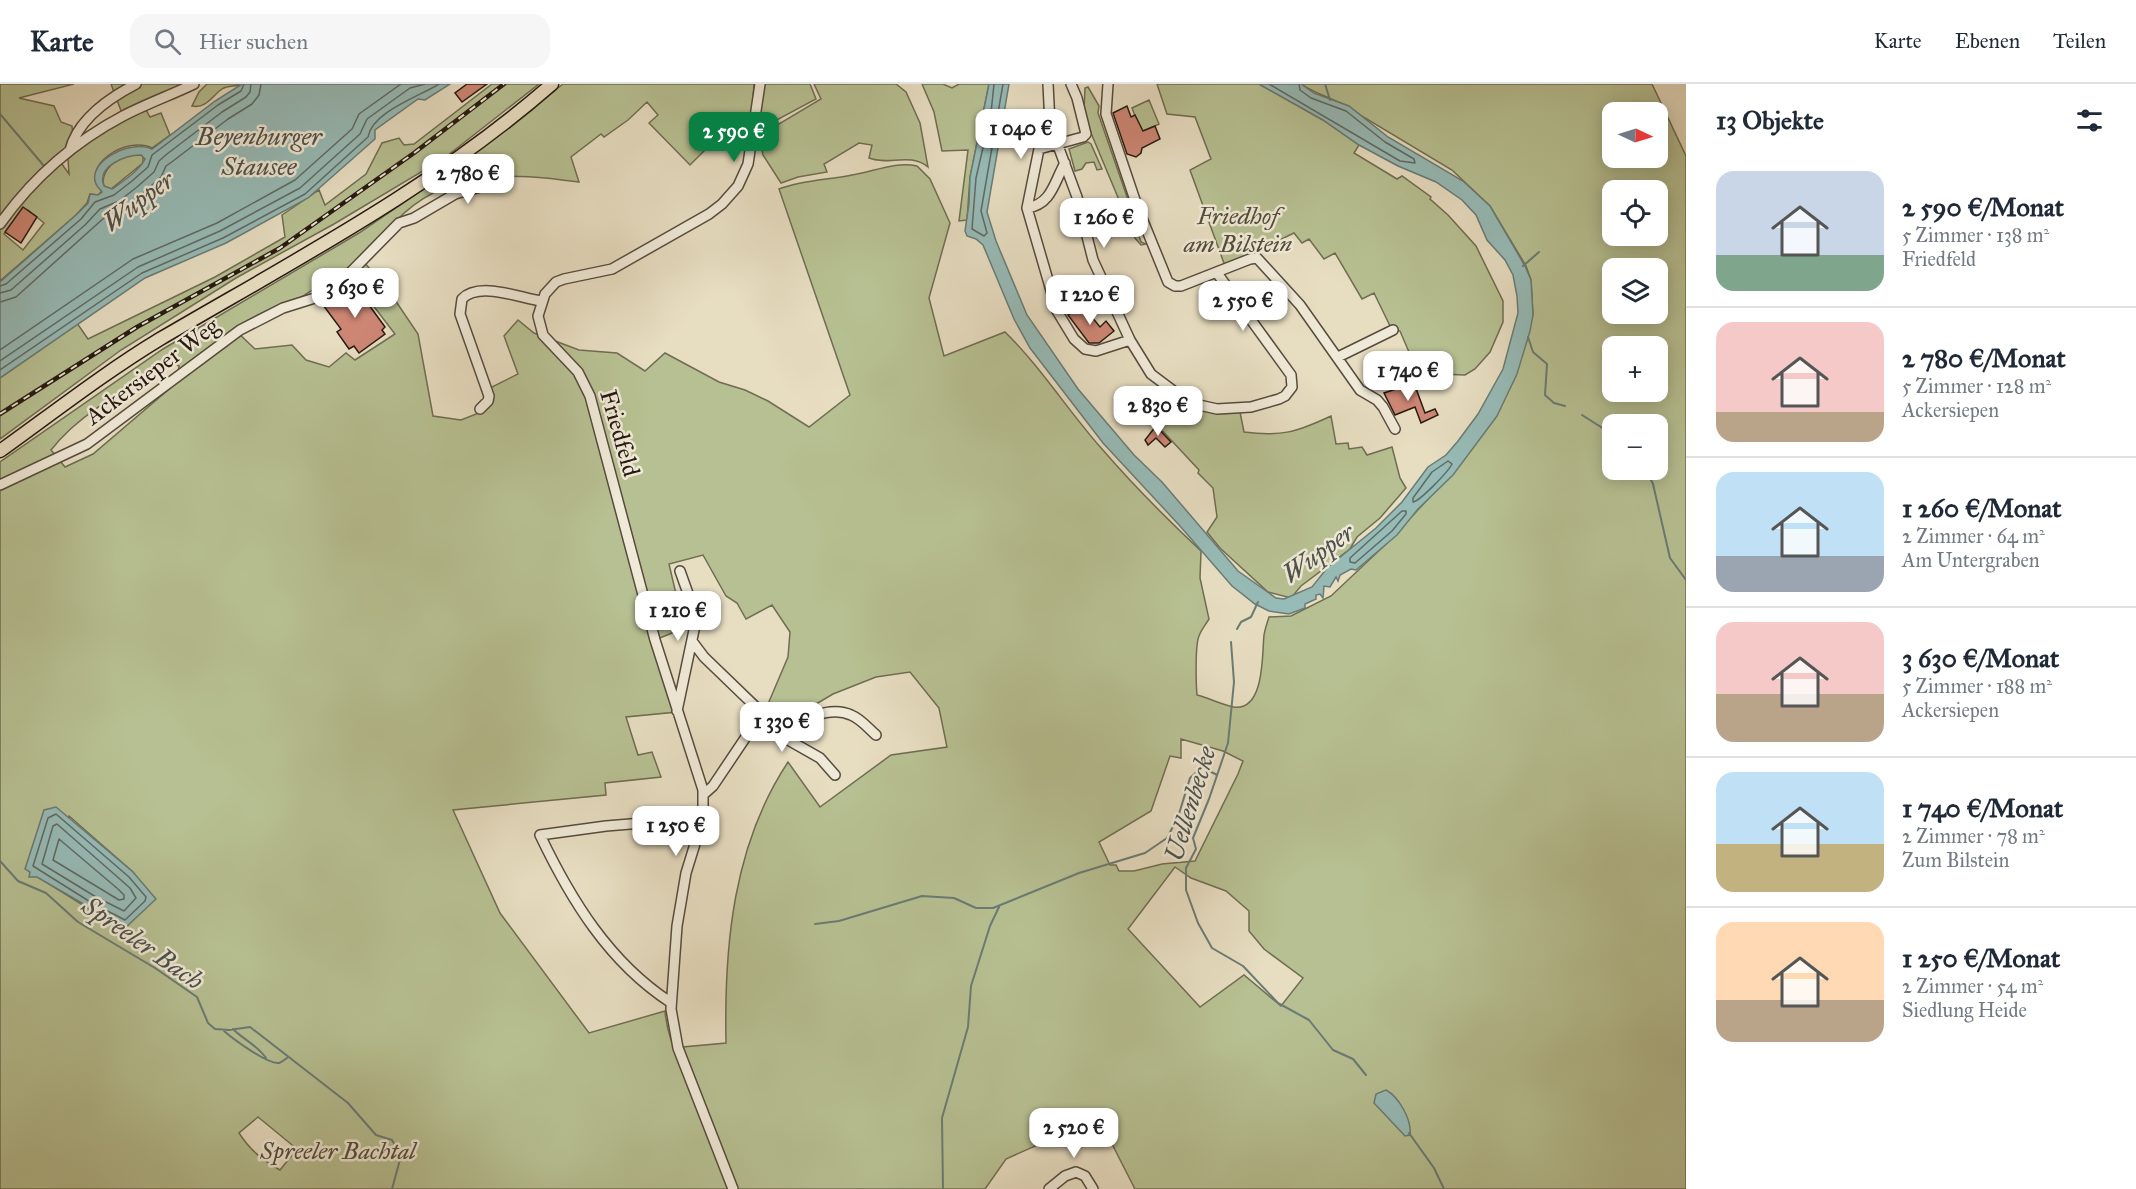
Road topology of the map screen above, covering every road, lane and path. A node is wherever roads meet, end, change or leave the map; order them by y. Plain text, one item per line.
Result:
1 (136, 84) edge
2 (195, 84) edge
3 (552, 84) edge
4 (760, 84) edge
5 (1048, 84) edge
6 (1071, 84) edge
7 (1108, 84) edge
8 (1056, 143) junction
9 (70, 150) junction
10 (1065, 163) junction
11 (503, 176) dead end
12 (1027, 208) junction
13 (0, 224) edge
14 (1217, 273) junction
15 (541, 302) junction
16 (1393, 330) dead end
17 (1130, 340) junction
18 (1338, 357) junction
19 (480, 410) dead end
20 (1395, 429) dead end
21 (0, 451) edge
22 (0, 485) edge
23 (680, 571) dead end
24 (692, 641) junction
25 (677, 712) junction
26 (762, 713) junction
27 (876, 735) dead end
28 (835, 775) dead end
29 (704, 794) junction
30 (703, 818) junction
31 (670, 1002) junction
32 (733, 1189) edge
33 (1049, 1189) edge
34 (1093, 1189) edge

1 - 9 street
2 - 9 street
3 - 21 main road
4 - 15 street
5 - 8 street
6 - 8 street
7 - 14 street
8 - 10 street
8 - 12 street
9 - 13 street
10 - 12 street
10 - 17 street
11 - 22 street, Ackersieper Weg
12 - 17 street
14 - 17 street
14 - 18 street
15 - 19 street
15 - 25 street, Friedfeld
16 - 18 street
18 - 20 street
23 - 24 street
24 - 25 street
24 - 26 street
25 - 29 street, Friedfeld
26 - 27 street
26 - 28 street
26 - 29 street
29 - 30 street
30 - 31 street
30 - 31 street
31 - 32 street
33 - 34 street

